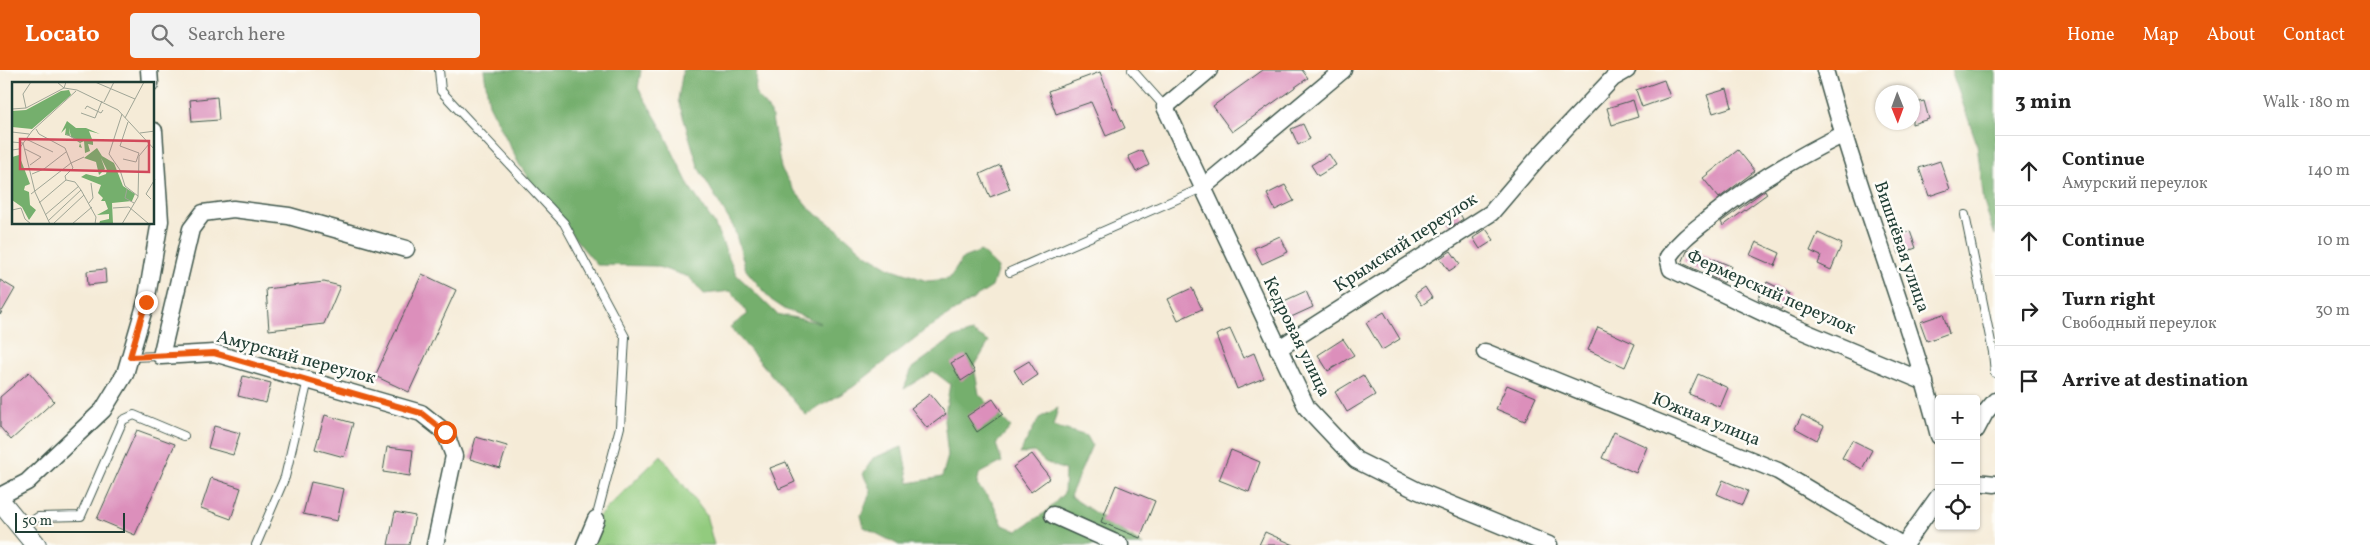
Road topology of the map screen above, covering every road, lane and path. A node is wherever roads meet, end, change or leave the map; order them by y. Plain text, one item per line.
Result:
1 (439, 70) edge
2 (1132, 70) edge
3 (1209, 70) edge
4 (1343, 70) edge
5 (1627, 70) edge
6 (1825, 70) edge
7 (1165, 107) junction
8 (1842, 134) junction
9 (155, 146) edge
10 (1202, 188) junction
11 (1965, 215) dead end
12 (406, 249) dead end
13 (1010, 272) dead end
14 (1278, 349) junction
15 (1485, 352) dead end
16 (161, 356) junction
17 (130, 357) junction
18 (1995, 374) edge
19 (308, 380) junction
20 (1925, 382) junction
21 (1995, 401) edge
22 (1935, 421) edge
23 (1980, 422) edge
24 (184, 436) dead end
25 (1980, 482) edge
26 (1995, 484) edge
27 (0, 496) edge
28 (0, 501) edge
29 (1935, 501) edge
30 (1053, 515) dead end
31 (596, 518) joint
32 (22, 529) junction
33 (36, 545) edge
34 (256, 545) edge
35 (435, 545) edge
36 (585, 545) edge
37 (1120, 545) edge
38 (1549, 545) edge
39 (1903, 545) edge

1 - 31 lane
2 - 7 lane
3 - 7 street
4 - 10 street
5 - 14 street, Крымский переулок
6 - 8 street, Вишнёвая улица
7 - 10 street, Кедровая улица
8 - 20 street, Вишнёвая улица
8 - 20 street, Фермерский переулок
9 - 17 street
10 - 13 lane
10 - 14 street, Кедровая улица
11 - 18 lane
12 - 16 street
14 - 38 street, Кедровая улица
15 - 39 street, Южная улица
16 - 17 lane
16 - 19 street, Амурский переулок
17 - 27 street
19 - 34 lane
19 - 35 street, Амурский переулок
20 - 22 street, Вишнёвая улица
21 - 23 street
24 - 32 lane
25 - 26 street
28 - 32 street
29 - 39 street
30 - 37 street
31 - 36 street
32 - 33 street

